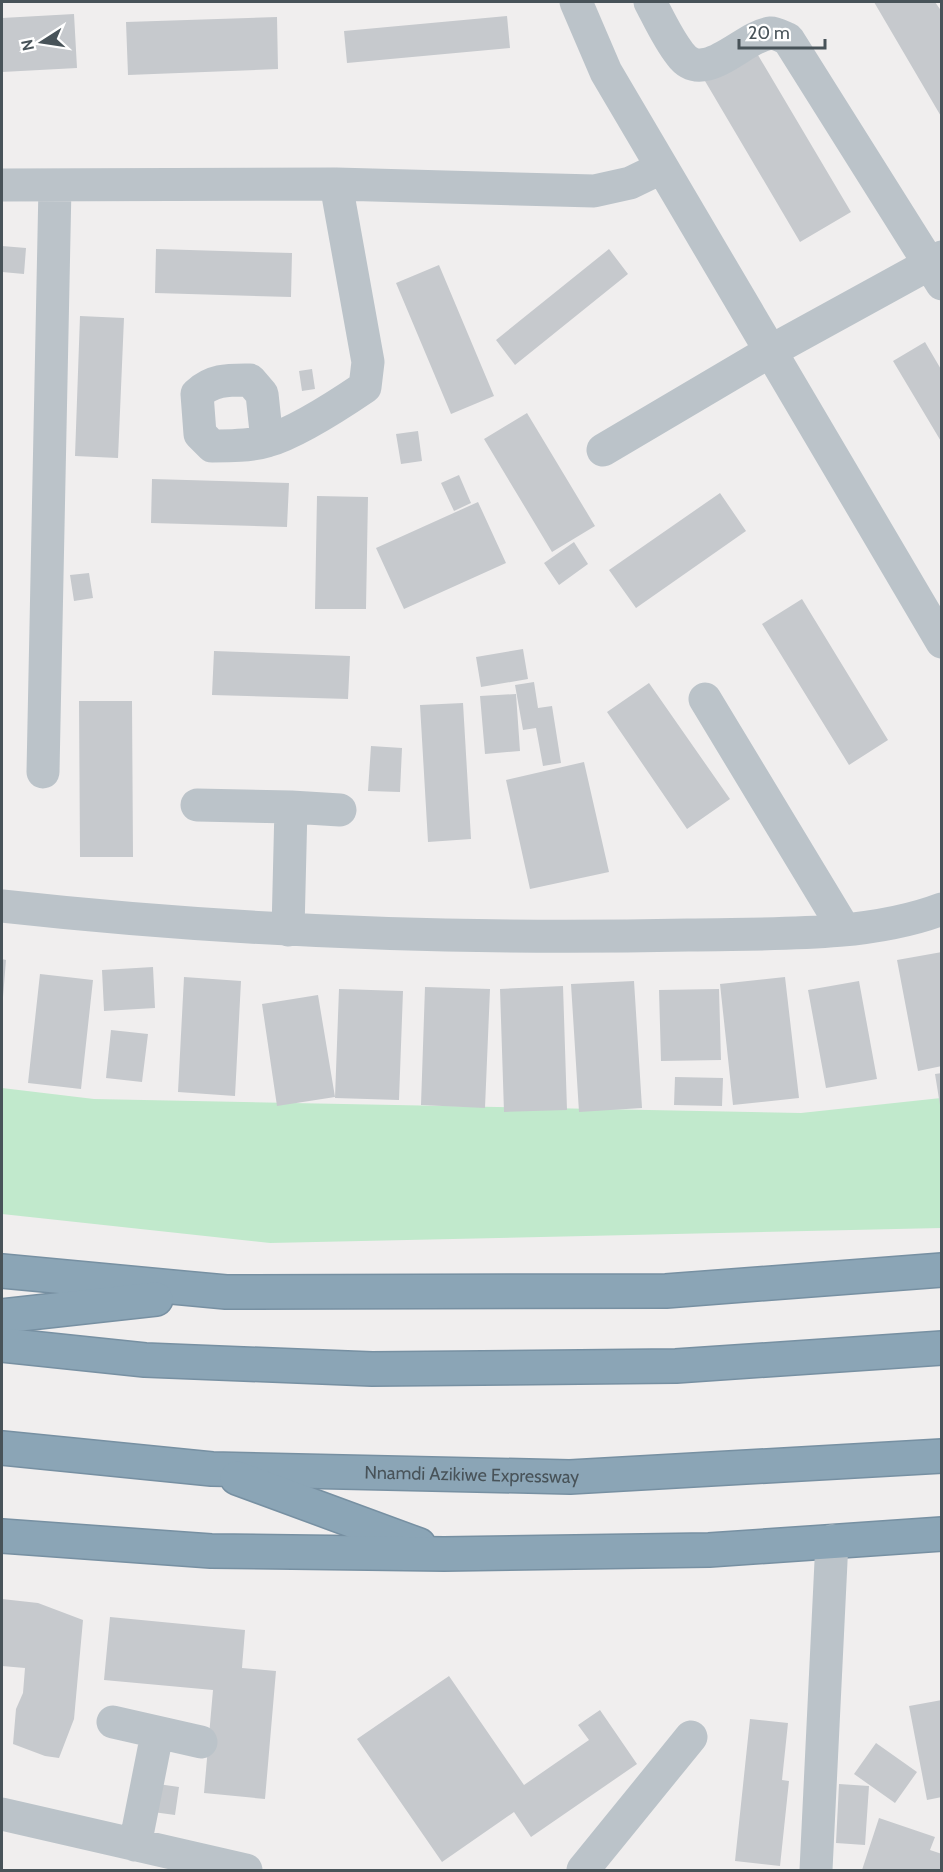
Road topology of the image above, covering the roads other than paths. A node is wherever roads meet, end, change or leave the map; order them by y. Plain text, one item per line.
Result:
1 (576, 2) edge
2 (650, 2) edge
3 (661, 168) junction
4 (336, 184) junction
5 (2, 185) edge
6 (55, 186) junction
7 (938, 268) edge
8 (769, 352) junction
9 (267, 441) dead end
10 (603, 450) dead end
11 (942, 642) edge
12 (705, 699) dead end
13 (44, 772) dead end
14 (197, 805) dead end
15 (291, 807) junction
16 (340, 810) dead end
17 (2, 906) edge
18 (942, 909) edge
19 (844, 929) junction
20 (288, 930) junction
21 (942, 1270) edge
22 (2, 1271) edge
23 (226, 1292) junction
24 (2, 1316) edge
25 (2, 1345) edge
26 (942, 1348) edge
27 (2, 1448) edge
28 (942, 1456) edge
29 (212, 1469) junction
30 (942, 1534) edge
31 (2, 1536) edge
32 (832, 1541) junction
33 (444, 1554) junction
34 (113, 1722) dead end
35 (158, 1734) junction
36 (691, 1737) dead end
37 (201, 1742) dead end
38 (2, 1814) edge
39 (145, 1855) edge
40 (246, 1870) edge
41 (583, 1870) edge
42 (816, 1870) edge

1 - 3 street
2 - 7 street
3 - 4 street
3 - 8 street
4 - 6 street
4 - 9 street
5 - 6 street
6 - 13 street
7 - 8 street
8 - 10 street
8 - 11 street
12 - 19 street
14 - 15 street
15 - 16 street
15 - 20 street
17 - 20 street
18 - 19 street
19 - 20 street
21 - 23 highway
22 - 23 highway
23 - 24 highway
25 - 26 highway
27 - 29 highway, Nnamdi Azikiwe Expressway
28 - 29 highway, Nnamdi Azikiwe Expressway
29 - 33 highway
30 - 32 highway
31 - 33 highway
32 - 33 highway
32 - 42 street
34 - 35 street
35 - 37 street
35 - 39 street
36 - 41 street
38 - 39 street
39 - 40 street

